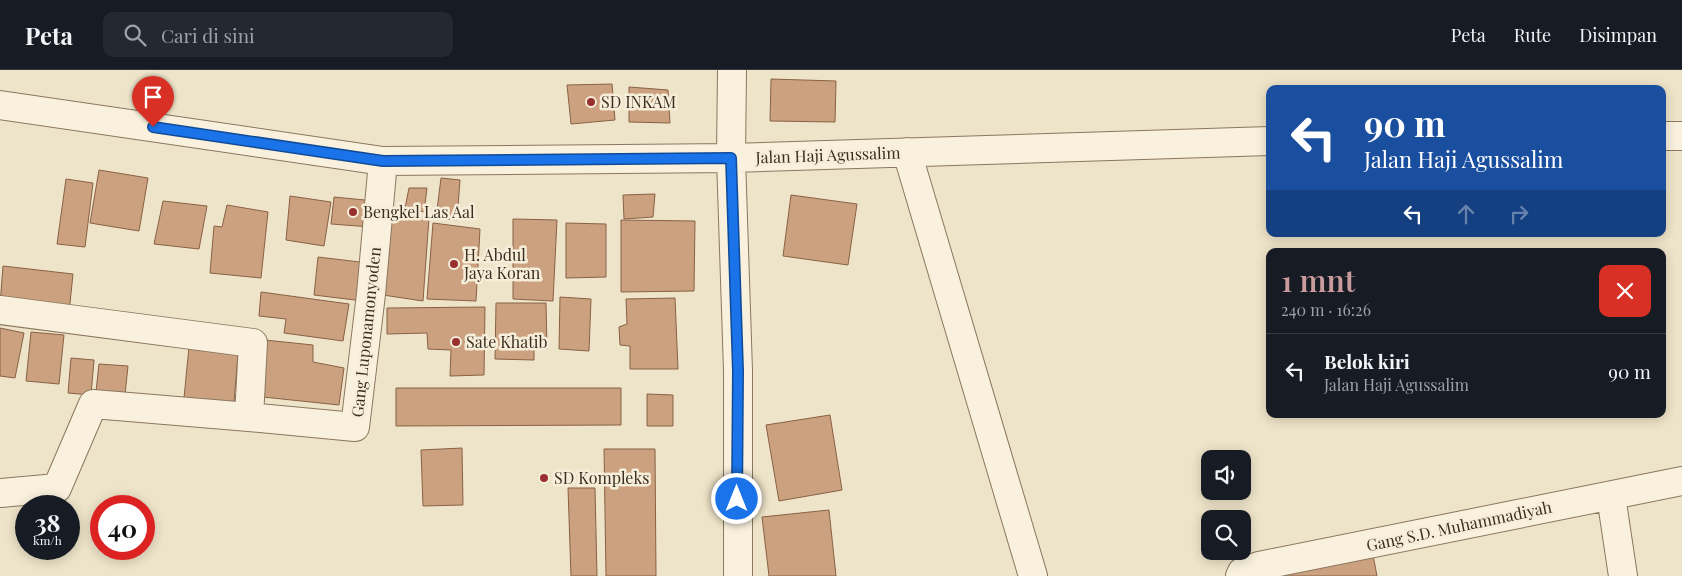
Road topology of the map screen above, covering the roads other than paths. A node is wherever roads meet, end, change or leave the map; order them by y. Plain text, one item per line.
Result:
1 (732, 70) edge
2 (0, 105) edge
3 (1666, 136) edge
4 (1682, 136) edge
5 (1266, 141) edge
6 (907, 152) junction
7 (731, 158) junction
8 (383, 161) junction
9 (0, 310) edge
10 (249, 417) junction
11 (1682, 481) edge
12 (0, 493) edge
13 (1611, 496) junction
14 (738, 576) edge
15 (1034, 576) edge
16 (1240, 576) edge
17 (1623, 576) edge

1 - 7 street
2 - 8 street, Jalan Haji Agussalim
3 - 4 street
5 - 6 street, Jalan Haji Agussalim
6 - 7 street, Jalan Haji Agussalim
6 - 15 street
7 - 8 street, Jalan Haji Agussalim
7 - 14 street
8 - 10 street, Gang Luponamonyoden
9 - 10 street
10 - 12 street
11 - 13 street, Gang S.D. Muhammadiyah
13 - 16 street, Gang S.D. Muhammadiyah
13 - 17 street

